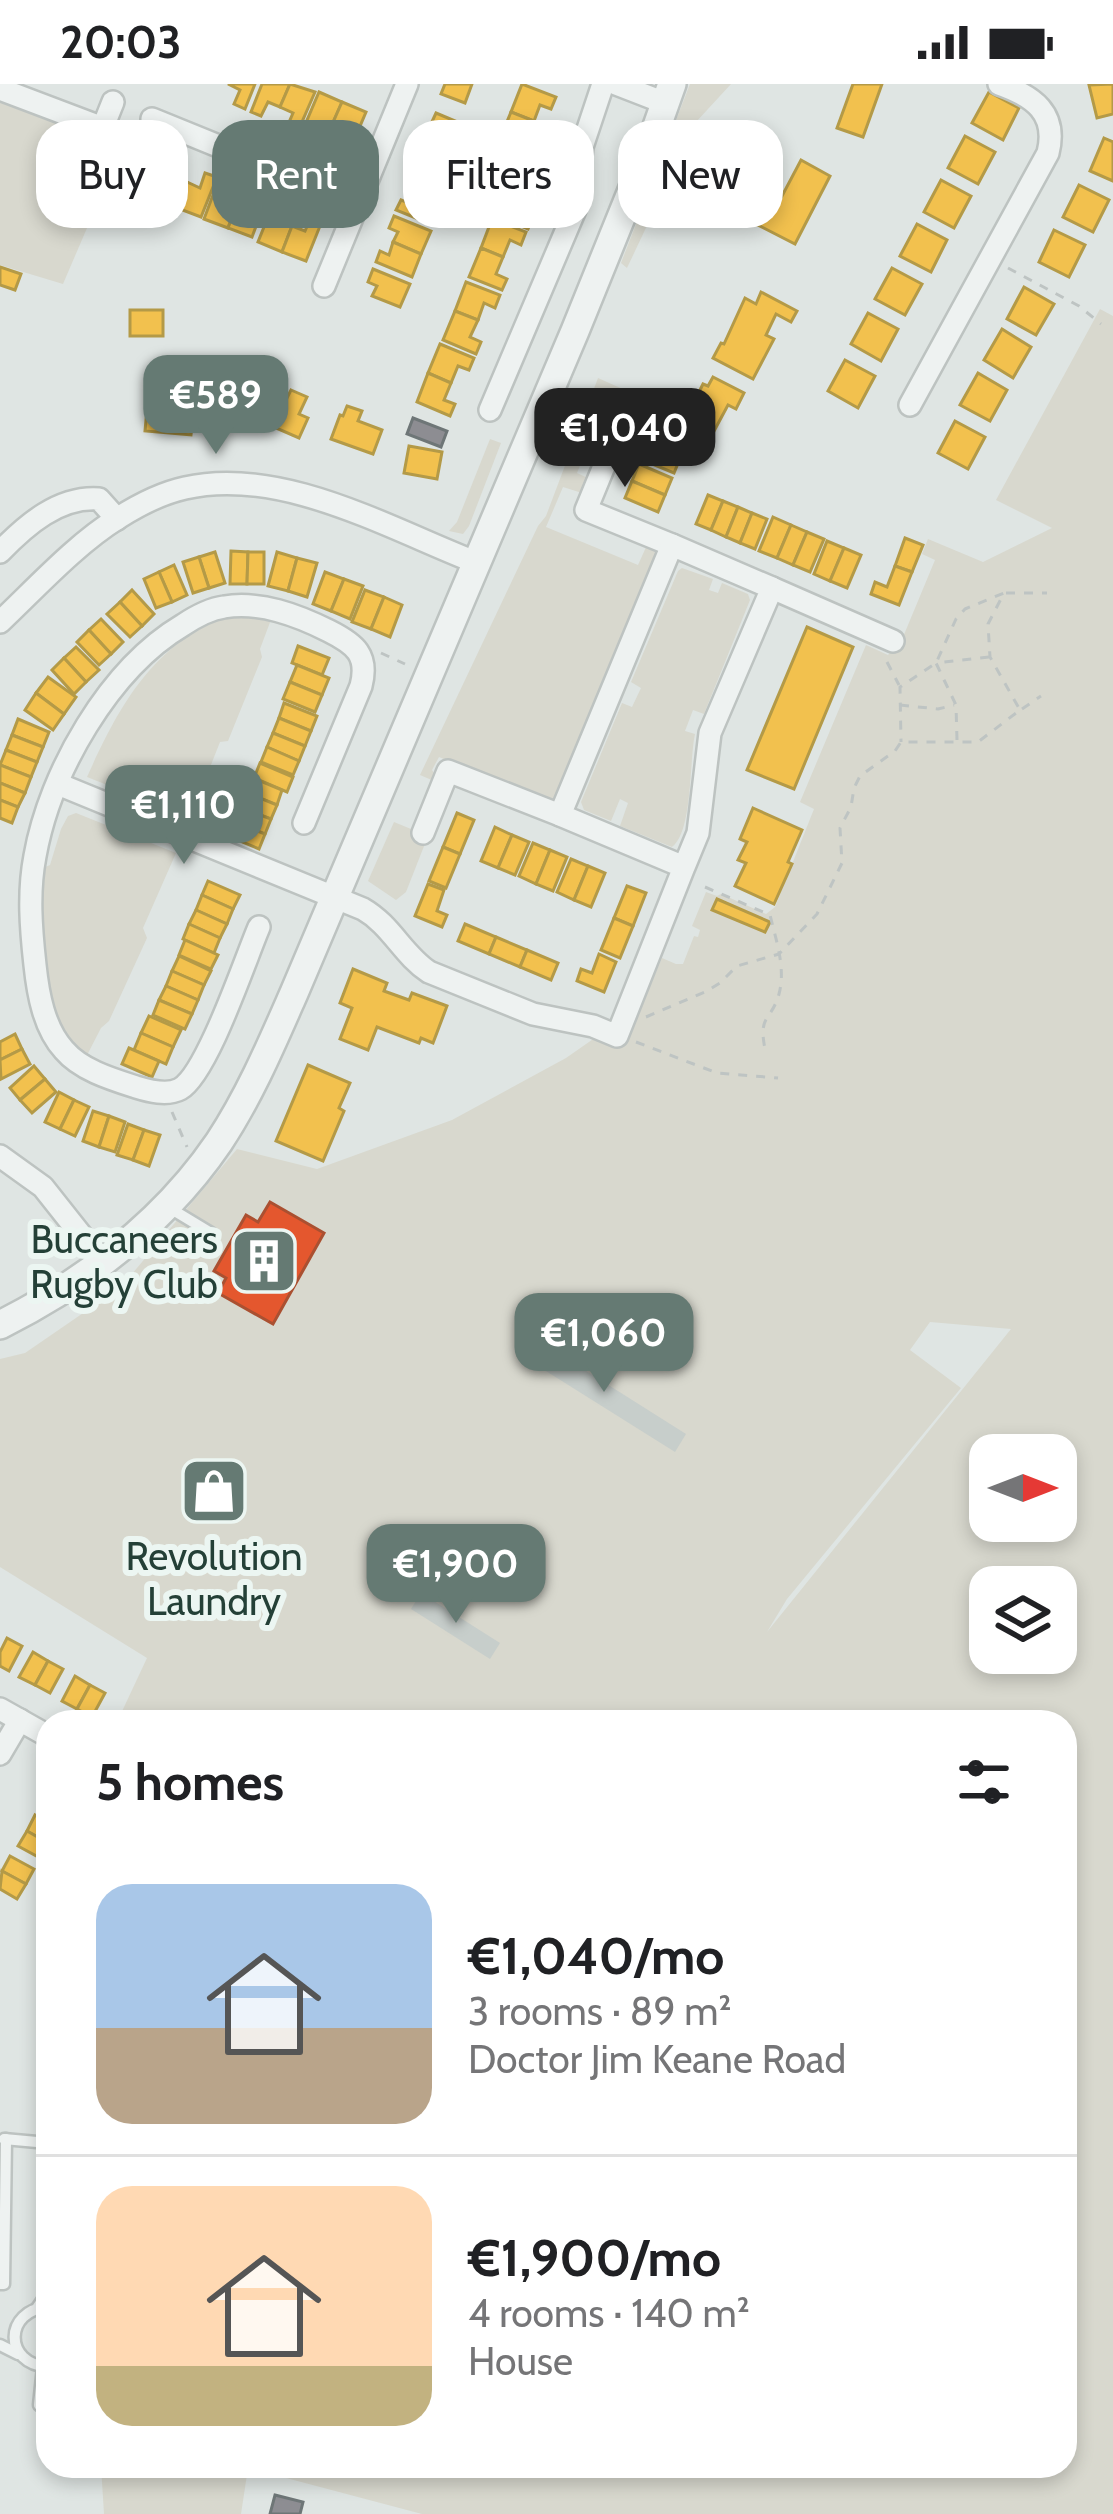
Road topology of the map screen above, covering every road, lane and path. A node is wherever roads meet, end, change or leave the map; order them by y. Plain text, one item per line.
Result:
1 (406, 84) edge
2 (603, 84) edge
3 (616, 84) edge
4 (999, 84) edge
5 (0, 89) edge
6 (669, 93) edge
7 (113, 102) dead end
8 (152, 119) dead end
9 (82, 120) edge
10 (106, 120) edge
11 (212, 143) edge
12 (379, 151) edge
13 (348, 228) edge
14 (990, 259) junction
15 (324, 286) dead end
16 (1101, 324) dead end
17 (910, 405) dead end
18 (490, 410) dead end
19 (625, 415) dead end
20 (117, 519) junction
21 (672, 545) junction
22 (0, 552) edge
23 (475, 562) junction
24 (772, 588) junction
25 (1004, 593) junction
26 (1047, 593) dead end
27 (0, 622) edge
28 (885, 647) joint
29 (361, 653) junction
30 (990, 657) junction
31 (936, 663) junction
32 (429, 673) junction
33 (900, 686) junction
34 (1041, 696) dead end
35 (900, 705) junction
36 (956, 705) junction
37 (1020, 710) junction
38 (901, 742) junction
39 (957, 743) junction
40 (58, 784) junction
41 (560, 815) junction
42 (304, 823) dead end
43 (423, 833) dead end
44 (684, 867) junction
45 (705, 886) dead end
46 (333, 897) junction
47 (259, 927) dead end
48 (779, 954) junction
49 (620, 1028) junction
50 (765, 1049) dead end
51 (778, 1078) dead end
52 (174, 1092) junction
53 (0, 1156) edge
54 (198, 1170) junction
55 (167, 1206) junction
56 (212, 1233) dead end
57 (104, 1264) junction
58 (0, 1324) edge
59 (10, 1714) edge
60 (36, 1729) edge
61 (0, 1754) edge
62 (3, 2139) edge
63 (36, 2142) edge
64 (0, 2284) edge
65 (36, 2311) edge
66 (21, 2319) junction
67 (0, 2331) edge
68 (0, 2344) edge
69 (21, 2356) junction
70 (36, 2365) edge

1 - 12 street
2 - 18 street
3 - 6 street
4 - 14 street
5 - 9 street
6 - 23 street
7 - 10 street
8 - 11 street
13 - 15 street
14 - 16 path
14 - 17 street
19 - 21 street
20 - 22 street
20 - 23 street
20 - 27 street
21 - 24 street
21 - 41 street
23 - 32 street
24 - 28 street
24 - 44 street
25 - 26 path
25 - 30 path
25 - 31 path
28 - 33 path
29 - 32 path
29 - 40 street
29 - 42 street
30 - 31 path
30 - 37 path
31 - 33 path
31 - 36 path
32 - 46 street
33 - 35 path
34 - 37 path
35 - 36 path
35 - 38 path
36 - 39 path
37 - 39 path
38 - 39 path
38 - 48 path
40 - 46 street
40 - 52 street
41 - 43 street
41 - 44 street
44 - 49 street
45 - 48 path
46 - 49 street
46 - 54 street
47 - 52 street
48 - 49 path
48 - 50 path
49 - 51 path
52 - 54 path
53 - 57 street
54 - 55 street
55 - 56 lane
55 - 57 street
57 - 58 street
59 - 60 street
59 - 61 street
62 - 63 lane
62 - 64 lane
65 - 66 lane
66 - 67 lane
66 - 69 lane
68 - 69 lane
69 - 70 lane

